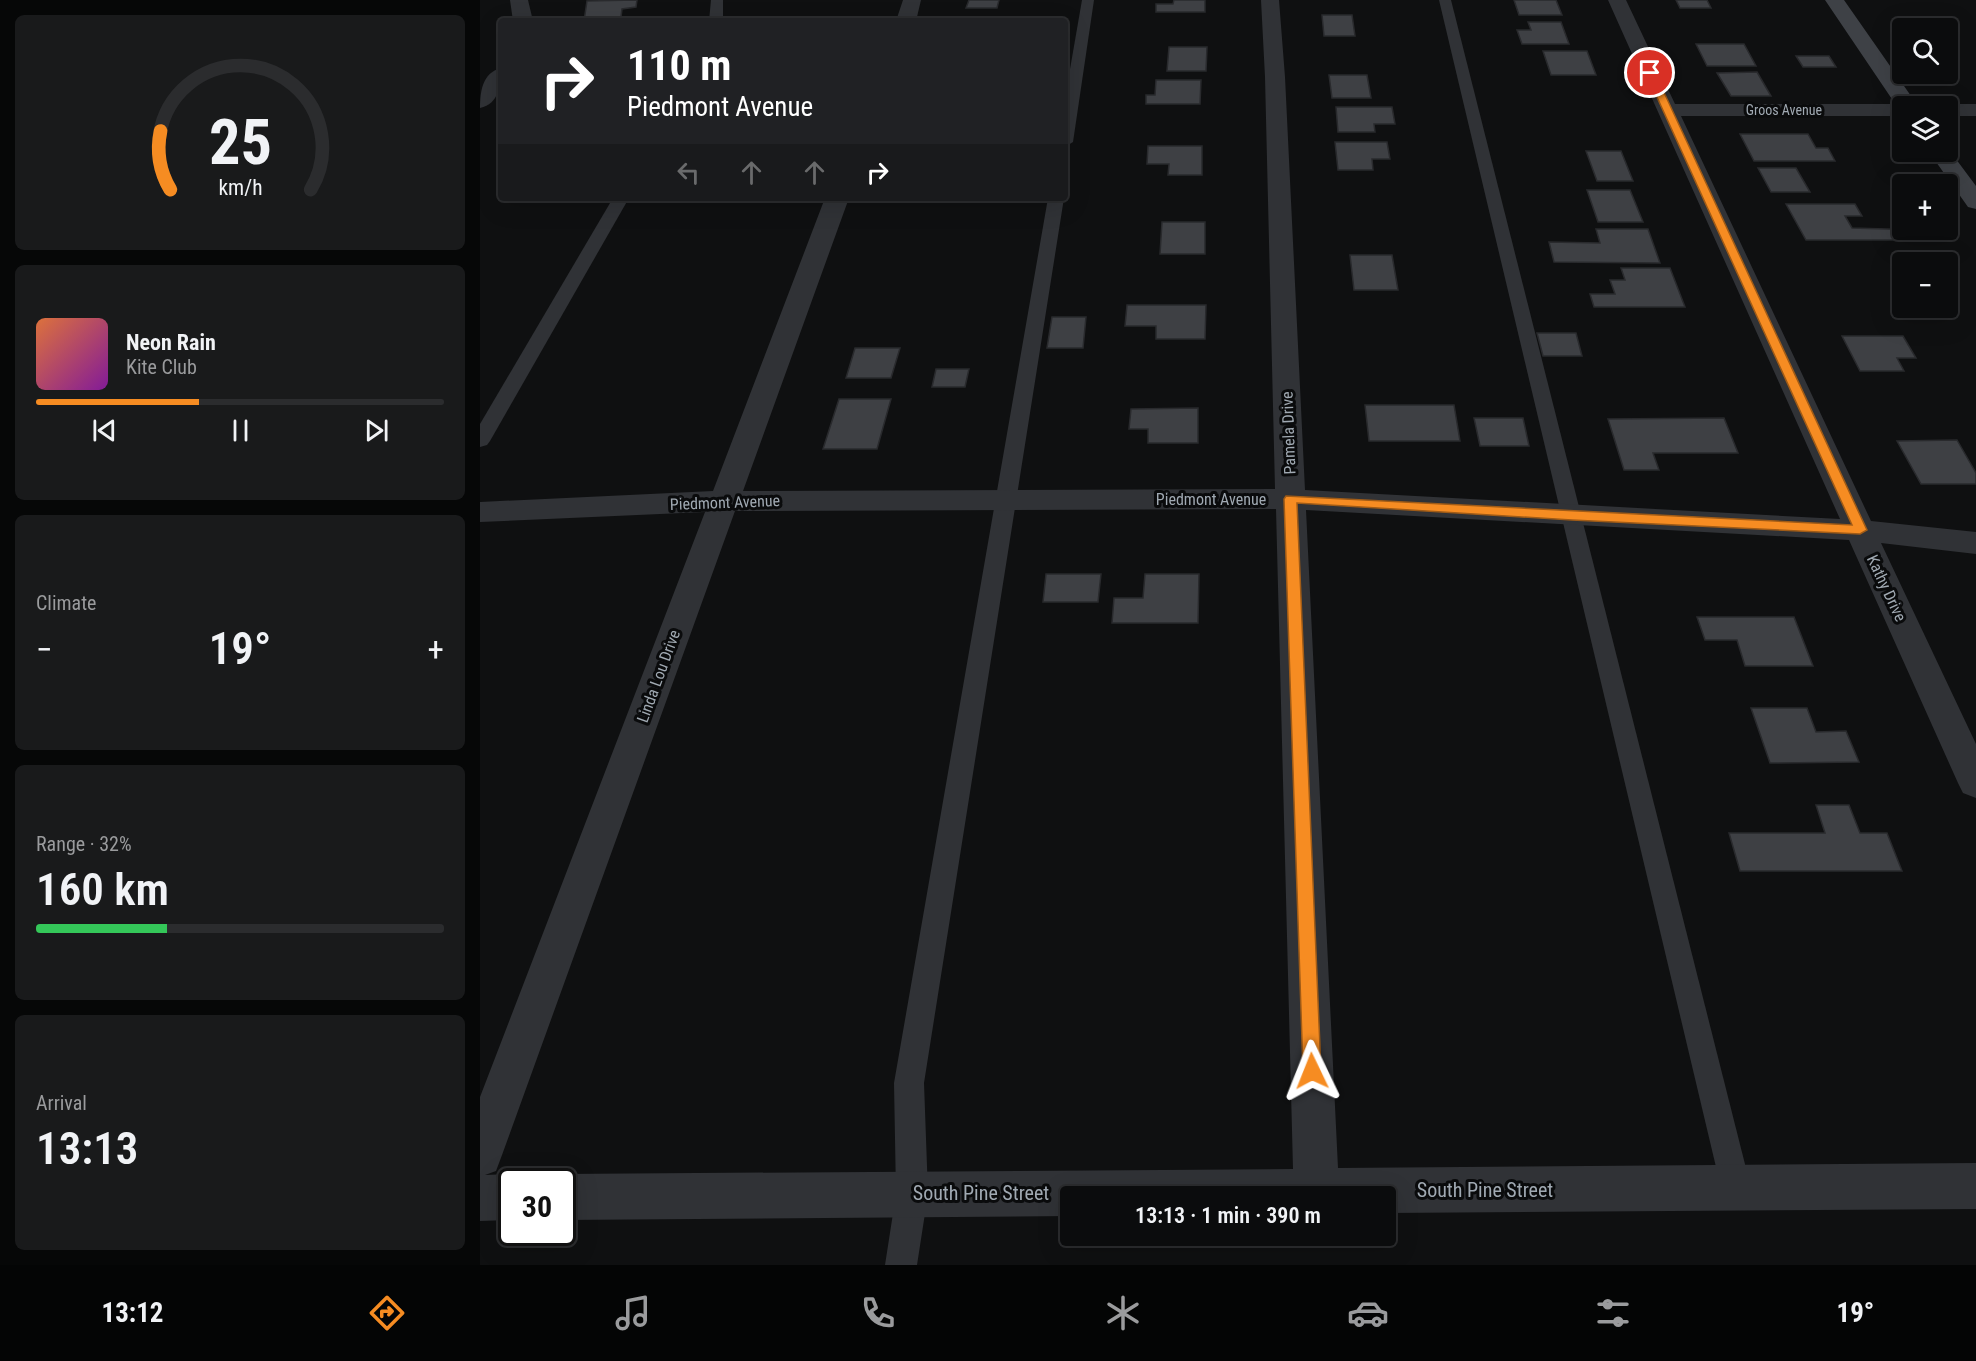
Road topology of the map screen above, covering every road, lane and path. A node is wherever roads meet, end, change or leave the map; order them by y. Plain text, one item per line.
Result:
1 (519, 0) edge
2 (717, 0) edge
3 (912, 0) edge
4 (1088, 0) edge
5 (1270, 0) edge
6 (1445, 0) edge
7 (1617, 0) edge
8 (1834, 0) edge
9 (522, 18) edge
10 (716, 18) edge
11 (907, 18) edge
12 (498, 78) edge
13 (1901, 96) edge
14 (480, 102) edge
15 (1667, 110) junction
16 (1892, 110) edge
17 (1958, 110) edge
18 (1976, 110) edge
19 (1068, 123) edge
20 (1947, 162) edge
21 (619, 201) edge
22 (836, 201) edge
23 (1056, 201) edge
24 (1976, 202) edge
25 (480, 441) edge
26 (1008, 499) junction
27 (1290, 499) junction
28 (723, 501) junction
29 (480, 512) edge
30 (1572, 516) junction
31 (1860, 530) junction
32 (1976, 543) edge
33 (1976, 783) edge
34 (480, 1155) edge
35 (1316, 1186) edge
36 (1976, 1186) edge
37 (1736, 1188) junction
38 (1396, 1190) edge
39 (1060, 1193) edge
40 (912, 1194) junction
41 (498, 1197) edge
42 (576, 1197) edge
43 (480, 1198) edge
44 (901, 1265) edge

1 - 9 street
2 - 10 lane
3 - 11 street
4 - 19 lane
5 - 27 street, Pamela Drive
6 - 30 lane
7 - 15 street, Kathy Drive
8 - 13 main road
12 - 14 street
15 - 16 street, Groos Avenue
15 - 31 street, Kathy Drive
17 - 18 street
20 - 24 main road
21 - 25 lane
22 - 28 street, Linda Lou Drive
23 - 26 lane
26 - 27 street, Piedmont Avenue
26 - 28 street, Piedmont Avenue
26 - 40 lane
27 - 30 street, Piedmont Avenue
27 - 35 street, Pamela Drive
28 - 29 street, Piedmont Avenue
28 - 34 street, Linda Lou Drive
30 - 31 street, Piedmont Avenue
30 - 37 lane
31 - 32 street, Piedmont Avenue
31 - 33 street, Kathy Drive
36 - 37 street, South Pine Street
37 - 38 street, South Pine Street
39 - 40 street, South Pine Street
40 - 42 street, South Pine Street
40 - 44 lane
41 - 43 street

